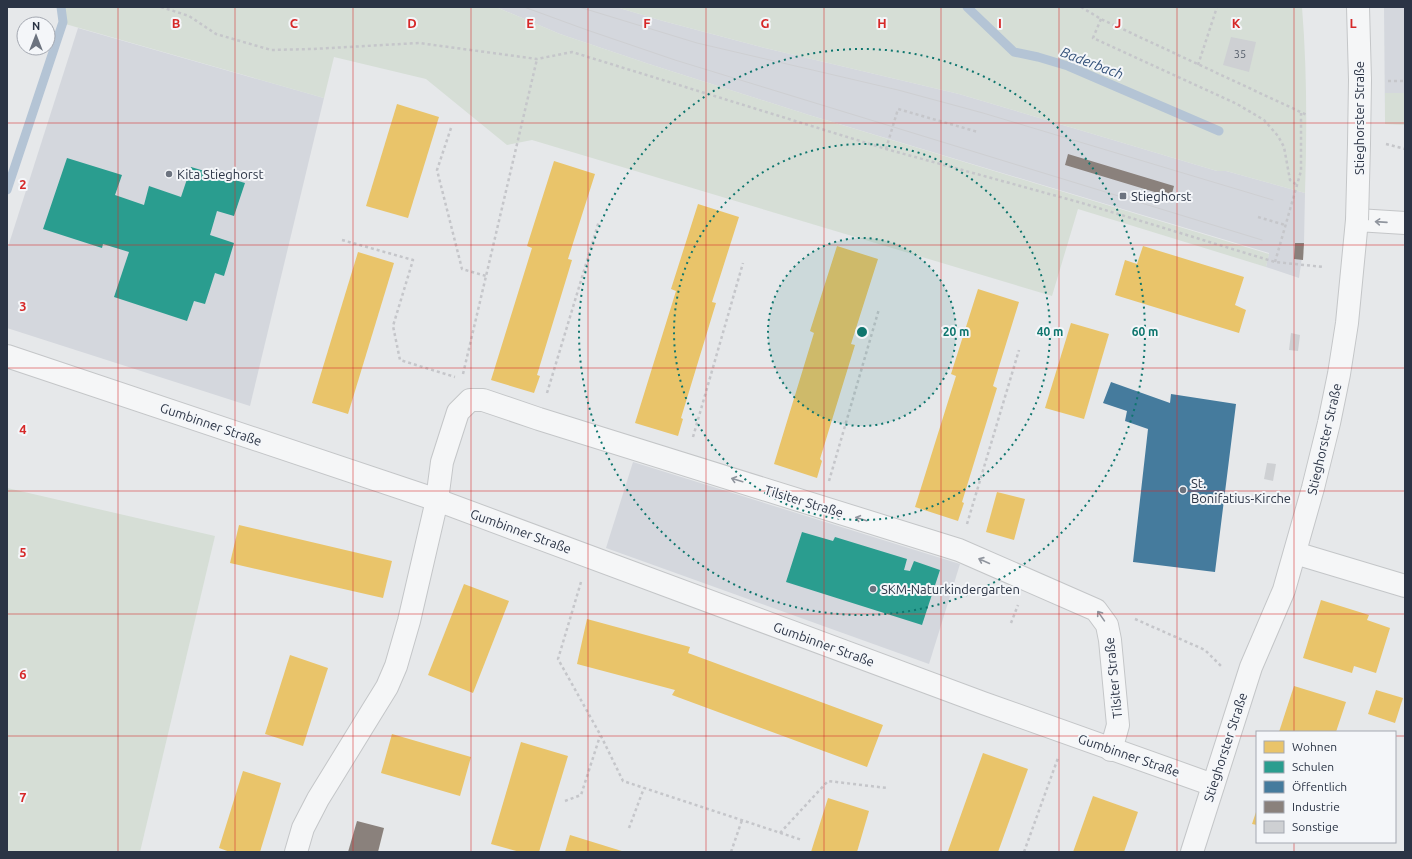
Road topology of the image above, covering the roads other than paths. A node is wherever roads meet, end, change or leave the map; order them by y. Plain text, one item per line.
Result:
1 (1358, 7) edge
2 (1357, 220) junction
3 (1405, 223) edge
4 (7, 356) edge
5 (437, 500) junction
6 (1295, 553) junction
7 (1405, 586) edge
8 (1111, 750) junction
9 (1213, 785) junction
10 (296, 852) edge
11 (1192, 852) edge

1 - 2 street, Stieghorster Straße, bridge
3 -> 2 street
2 - 6 street, Stieghorster Straße
4 - 5 street, Gumbinner Straße
5 - 8 street, Gumbinner Straße
8 -> 5 street, Tilsiter Straße
5 - 10 street
6 - 7 street
6 - 9 street, Stieghorster Straße
8 - 9 street, Gumbinner Straße
9 - 11 street, Stieghorster Straße

